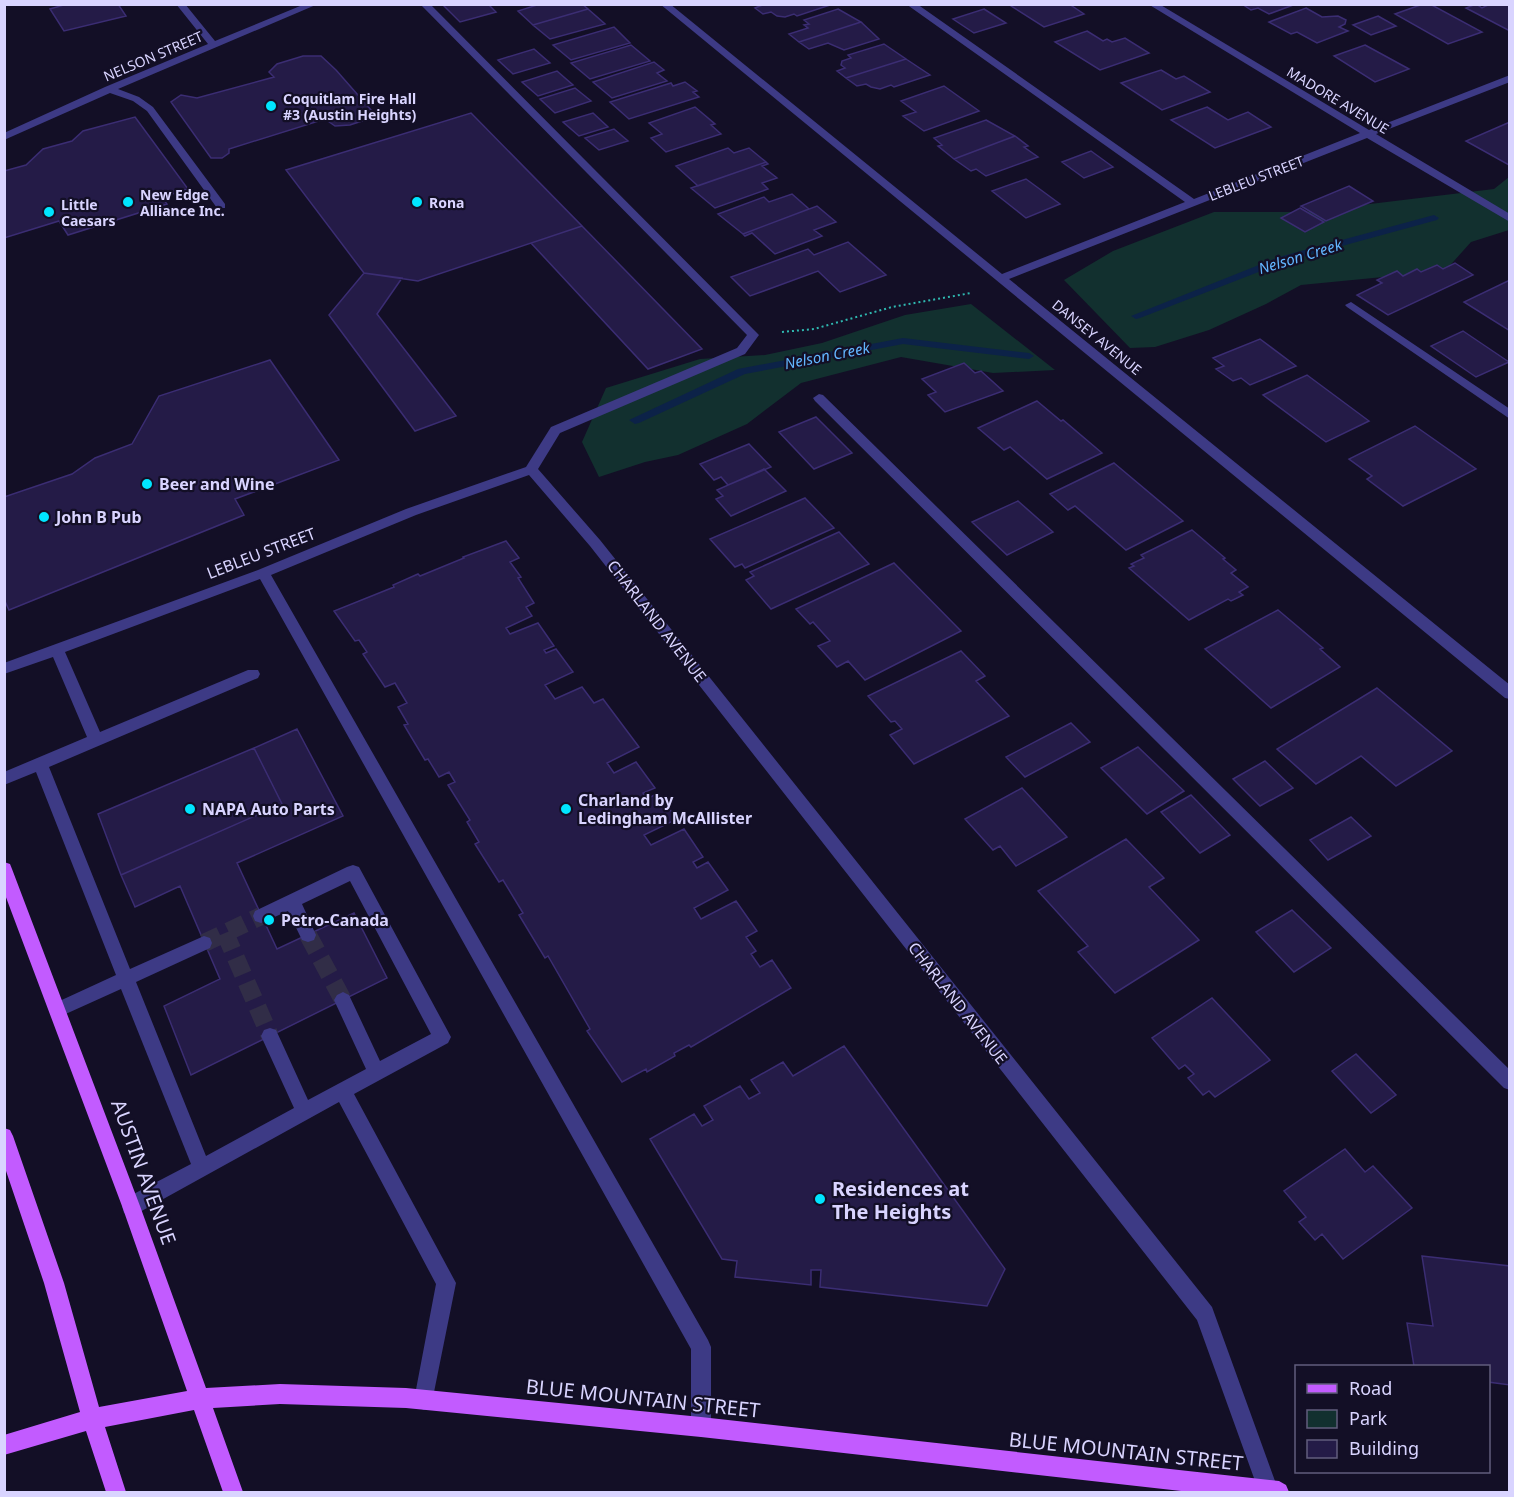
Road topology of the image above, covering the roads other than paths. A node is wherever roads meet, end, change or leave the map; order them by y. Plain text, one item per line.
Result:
1 (180, 4) edge
2 (314, 4) edge
3 (424, 4) edge
4 (664, 4) edge
5 (910, 4) edge
6 (1152, 4) edge
7 (214, 45) junction
8 (1509, 78) edge
9 (108, 89) junction
10 (4, 125) edge
11 (1370, 134) junction
12 (7, 136) edge
13 (1193, 203) junction
14 (221, 206) dead end
15 (1509, 219) edge
16 (1002, 278) junction
17 (1351, 305) dead end
18 (819, 398) dead end
19 (1509, 415) edge
20 (531, 471) junction
21 (263, 573) junction
22 (57, 650) junction
23 (4, 669) edge
24 (253, 674) dead end
25 (1509, 694) edge
26 (96, 740) junction
27 (40, 764) junction
28 (4, 779) edge
29 (4, 869) edge
30 (291, 901) junction
31 (261, 916) tunnel mouth
32 (308, 935) tunnel mouth
33 (204, 943) tunnel mouth
34 (126, 977) junction
35 (343, 1000) tunnel mouth
36 (58, 1009) junction
37 (270, 1036) tunnel mouth
38 (377, 1072) junction
39 (1509, 1082) edge
40 (343, 1091) junction
41 (305, 1113) junction
42 (4, 1136) edge
43 (202, 1169) junction
44 (131, 1206) junction
45 (199, 1399) junction
46 (424, 1400) junction
47 (92, 1419) junction
48 (701, 1427) junction
49 (4, 1445) edge
50 (116, 1492) edge
51 (233, 1492) edge
52 (1274, 1492) edge

1 - 7 street
2 - 7 street, NELSON STREET
3 - 20 street
4 - 16 street, DANSEY AVENUE
5 - 13 street
6 - 11 street, MADORE AVENUE
7 - 9 street, NELSON STREET
8 - 11 street, LEBLEU STREET
9 - 12 street, NELSON STREET
9 - 14 street
10 - 12 street
11 - 13 street, LEBLEU STREET
11 - 15 street, MADORE AVENUE
13 - 16 street, LEBLEU STREET
16 - 25 street, DANSEY AVENUE
17 - 19 street
18 - 39 street
20 - 21 street, LEBLEU STREET
20 - 52 street, CHARLAND AVENUE
21 - 22 street, LEBLEU STREET
21 - 48 street
22 - 23 street, LEBLEU STREET
22 - 26 street
24 - 26 street
26 - 27 street
27 - 28 street
27 - 34 street
29 - 36 main road, AUSTIN AVENUE
30 - 31 street
30 - 32 street
30 - 38 street
33 - 34 street
34 - 36 street
34 - 43 street
35 - 38 street
36 - 44 main road, AUSTIN AVENUE
37 - 41 street
38 - 40 street
40 - 41 street
40 - 46 street
41 - 43 street
42 - 47 main road
43 - 44 street
44 - 45 main road, AUSTIN AVENUE
45 - 46 main road, BLUE MOUNTAIN STREET
45 - 47 main road, BLUE MOUNTAIN STREET
45 - 51 main road, AUSTIN AVENUE
46 - 48 main road, BLUE MOUNTAIN STREET
47 - 49 main road, BLUE MOUNTAIN STREET
47 - 50 main road
48 - 52 main road, BLUE MOUNTAIN STREET

